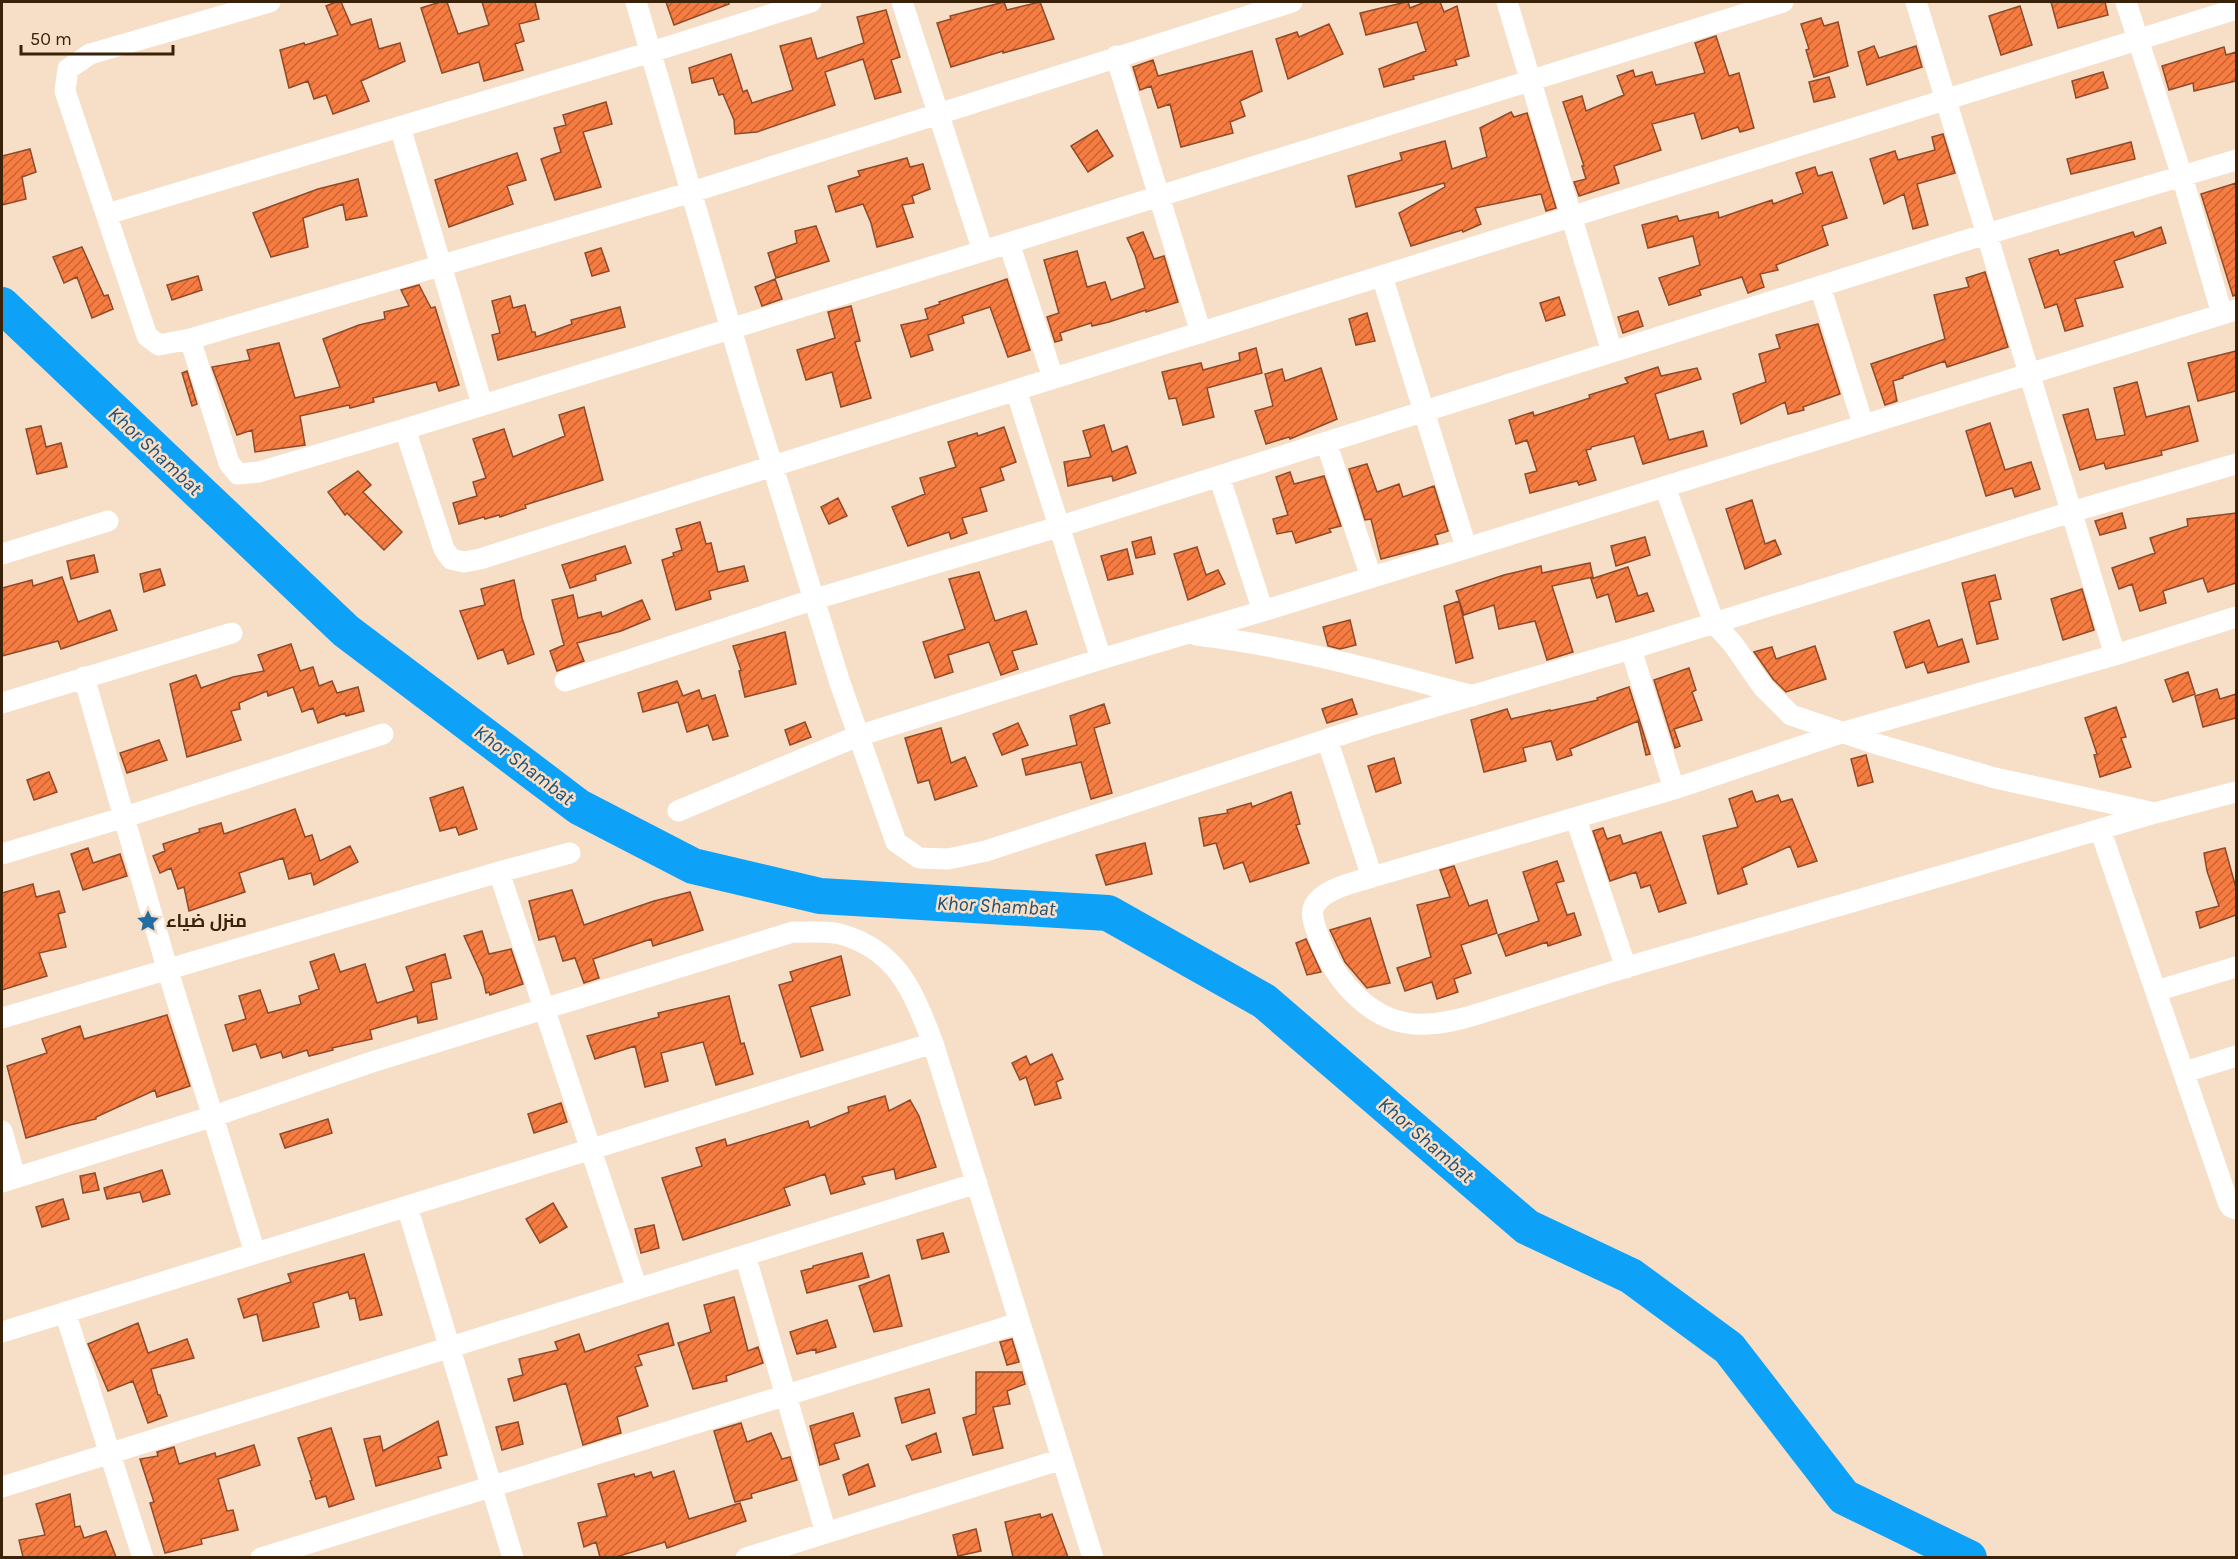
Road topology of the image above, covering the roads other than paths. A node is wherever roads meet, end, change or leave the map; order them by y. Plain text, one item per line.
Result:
1 (270, 2) edge
2 (636, 2) edge
3 (811, 2) edge
4 (902, 2) edge
5 (1292, 2) edge
6 (1506, 2) edge
7 (1783, 2) edge
8 (1916, 2) edge
9 (2126, 2) edge
10 (2236, 9) edge
11 (2139, 40) junction
12 (651, 52) junction
13 (1116, 56) junction
14 (1530, 80) junction
15 (1947, 101) junction
16 (938, 115) junction
17 (400, 127) junction
18 (2236, 160) edge
19 (2182, 176) junction
20 (692, 192) junction
21 (1158, 196) junction
22 (107, 214) junction
23 (1572, 217) junction
24 (1987, 234) junction
25 (1009, 243) junction
26 (983, 251) junction
27 (441, 264) junction
28 (1382, 276) junction
29 (1820, 286) junction
30 (2229, 312) edge
31 (731, 328) junction
32 (1201, 333) junction
33 (190, 339) junction
34 (1612, 352) junction
35 (2030, 372) junction
36 (1053, 378) junction
37 (1016, 390) junction
38 (482, 404) junction
39 (1424, 411) junction
40 (1863, 424) junction
41 (405, 429) junction
42 (1326, 442) junction
43 (2236, 464) edge
44 (772, 466) junction
45 (1219, 476) junction
46 (1665, 487) junction
47 (2071, 512) junction
48 (108, 520) dead end
49 (1058, 527) junction
50 (1466, 547) junction
51 (2, 554) edge
52 (1371, 577) junction
53 (815, 598) junction
54 (1263, 611) junction
55 (2236, 617) edge
56 (1714, 623) junction
57 (232, 633) dead end
58 (1188, 634) junction
59 (1631, 649) junction
60 (2115, 655) junction
61 (1101, 659) junction
62 (84, 678) junction
63 (565, 681) dead end
64 (1474, 696) junction
65 (2, 703) edge
66 (1844, 732) junction
67 (383, 734) dead end
68 (858, 736) junction
69 (1327, 739) junction
70 (1674, 789) junction
71 (2236, 792) edge
72 (678, 811) dead end
73 (2155, 813) junction
74 (124, 817) junction
75 (1576, 819) junction
76 (2100, 829) junction
77 (570, 853) dead end
78 (2, 854) edge
79 (499, 872) junction
80 (1372, 877) junction
81 (2236, 967) edge
82 (167, 968) junction
83 (1626, 968) junction
84 (2156, 991) junction
85 (546, 1010) junction
86 (2, 1018) edge
87 (933, 1043) junction
88 (2236, 1056) edge
89 (2185, 1072) junction
90 (214, 1116) junction
91 (2, 1131) edge
92 (591, 1149) junction
93 (8, 1179) edge
94 (977, 1183) junction
95 (407, 1206) junction
96 (2236, 1209) edge
97 (255, 1253) junction
98 (745, 1255) junction
99 (637, 1289) junction
100 (65, 1312) junction
101 (1019, 1323) junction
102 (2, 1332) edge
103 (448, 1348) junction
104 (786, 1395) junction
105 (110, 1454) junction
106 (1062, 1459) junction
107 (491, 1486) junction
108 (2, 1487) edge
109 (826, 1533) junction
110 (143, 1557) edge
111 (261, 1557) edge
112 (513, 1557) edge
113 (746, 1557) edge
114 (1093, 1557) edge

1 - 22 street
2 - 12 street
3 - 12 street
4 - 16 street
5 - 13 street
6 - 14 street
7 - 14 street
8 - 15 street
9 - 11 street
10 - 11 street
11 - 15 street
11 - 19 street
12 - 17 street
12 - 20 street
13 - 16 street
13 - 21 street
14 - 21 street
14 - 23 street
15 - 23 street
15 - 24 street
16 - 20 street
16 - 26 street
17 - 22 street
17 - 27 street
18 - 19 street
19 - 24 street
19 - 30 street
20 - 27 street
20 - 31 street
21 - 25 street
21 - 32 street
22 - 33 street
23 - 28 street
23 - 34 street
24 - 29 street
24 - 35 street
25 - 26 street
25 - 36 street
26 - 31 street
27 - 33 street
27 - 38 street
28 - 32 street
28 - 39 street
29 - 34 street
29 - 40 street
30 - 35 street
31 - 38 street
31 - 44 street
32 - 36 street
33 - 41 street
34 - 39 street
35 - 40 street
35 - 47 street
36 - 37 street
37 - 44 street
37 - 49 street
38 - 41 street
39 - 42 street
39 - 50 street
40 - 46 street
41 - 44 street
42 - 45 street
42 - 52 street
43 - 47 street
44 - 53 street
45 - 49 street
45 - 54 street
46 - 50 street
46 - 56 street
47 - 56 street
47 - 60 street
48 - 51 street
49 - 53 street
49 - 61 street
50 - 52 street
52 - 54 street
53 - 63 street
53 - 68 street
54 - 58 street
55 - 60 street
56 - 59 street
56 - 66 street
57 - 62 street
58 - 61 street
58 - 64 street
59 - 64 street
59 - 70 street
60 - 66 street
61 - 68 street
62 - 65 street
62 - 74 street
64 - 69 street
66 - 70 street
66 - 73 street
67 - 74 street
68 - 69 street
68 - 72 street
69 - 80 street
70 - 75 street
71 - 73 street
73 - 76 street
74 - 78 street
74 - 82 street
75 - 80 street
75 - 83 street
76 - 83 street
76 - 84 street
77 - 79 street
79 - 82 street
79 - 85 street
80 - 83 street
81 - 84 street
82 - 86 street
82 - 90 street
84 - 89 street
85 - 87 street
85 - 90 street
85 - 92 street
87 - 92 street
87 - 94 street
88 - 89 street
89 - 96 street
90 - 93 street
90 - 97 street
91 - 93 street
92 - 95 street
92 - 99 street
94 - 98 street
94 - 101 street
95 - 97 street
95 - 103 street
97 - 100 street
98 - 99 street
98 - 104 street
99 - 103 street
100 - 102 street
100 - 105 street
101 - 104 street
101 - 106 street
103 - 105 street
103 - 107 street
104 - 107 street
104 - 109 street
105 - 108 street
105 - 110 street
106 - 109 street
106 - 114 street
107 - 111 street
107 - 112 street
109 - 113 street

